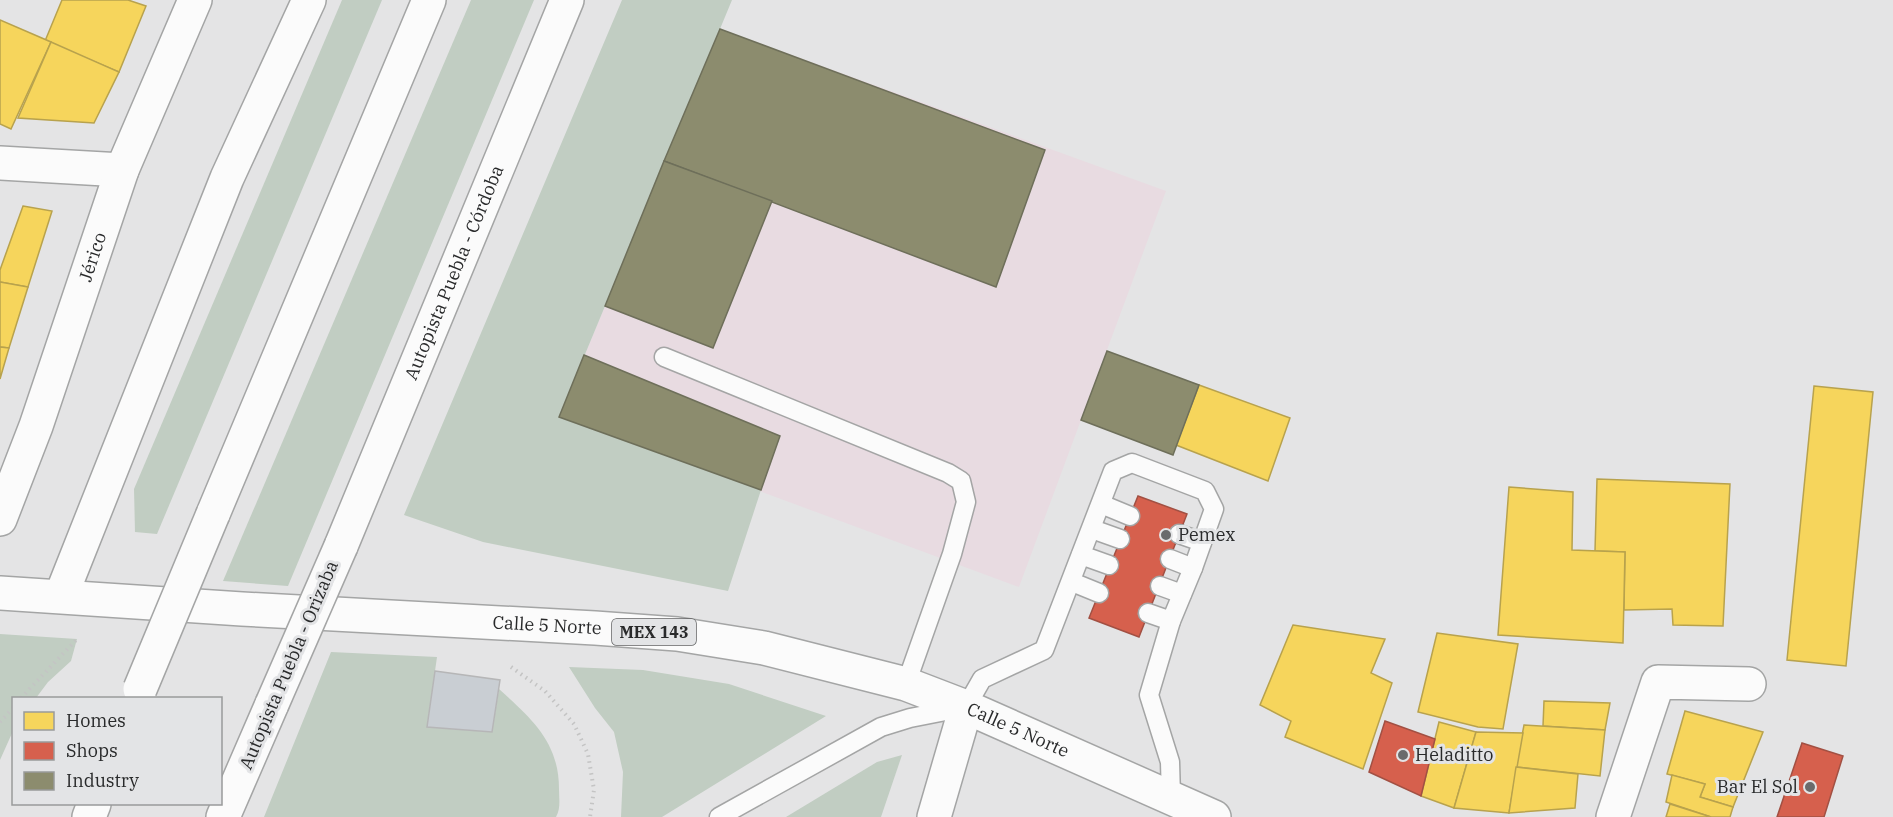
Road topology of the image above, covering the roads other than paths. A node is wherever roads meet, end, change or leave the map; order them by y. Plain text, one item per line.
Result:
1 (195, 0) edge
2 (309, 0) edge
3 (429, 0) edge
4 (567, 0) edge
5 (0, 163) edge
6 (122, 171) junction
7 (664, 357) dead end
8 (1101, 504) junction
9 (1130, 516) dead end
10 (0, 519) edge
11 (1092, 529) junction
12 (1179, 534) dead end
13 (1120, 539) dead end
14 (1202, 542) junction
15 (341, 546) joint
16 (1081, 555) junction
17 (1170, 559) dead end
18 (1109, 565) dead end
19 (1193, 568) junction
20 (1072, 582) junction
21 (1160, 586) dead end
22 (0, 593) edge
23 (1099, 593) dead end
24 (1182, 594) junction
25 (61, 596) junction
26 (1148, 614) dead end
27 (1171, 621) junction
28 (906, 684) junction
29 (1749, 684) dead end
30 (139, 694) edge
31 (966, 707) junction
32 (1171, 797) junction
33 (223, 817) edge
34 (719, 817) edge
35 (934, 817) edge
36 (1214, 817) edge
37 (1612, 817) edge

1 - 6 main road, Jérico
2 - 25 main road
3 - 30 main road, bridge
4 - 15 main road, Autopista Puebla - Córdoba
5 - 6 main road
6 - 10 main road, Jérico
7 - 28 lane
8 - 9 lane
8 - 11 lane
8 - 14 lane
11 - 13 lane
11 - 16 lane
12 - 14 lane
14 - 19 lane
15 - 33 main road, Autopista Puebla - Orizaba, bridge
16 - 18 lane
16 - 20 lane
17 - 19 lane
19 - 24 lane
20 - 23 lane
20 - 31 lane
21 - 24 lane
22 - 25 main road, MEX 143
24 - 27 lane
25 - 28 main road, Calle 5 Norte / MEX 143
26 - 27 lane
27 - 32 lane
28 - 31 main road, Calle 5 Norte / MEX 143
29 - 37 main road
31 - 32 main road, Calle 5 Norte / MEX 143
31 - 34 lane
31 - 35 main road
32 - 36 main road, Calle 5 Norte / MEX 143

